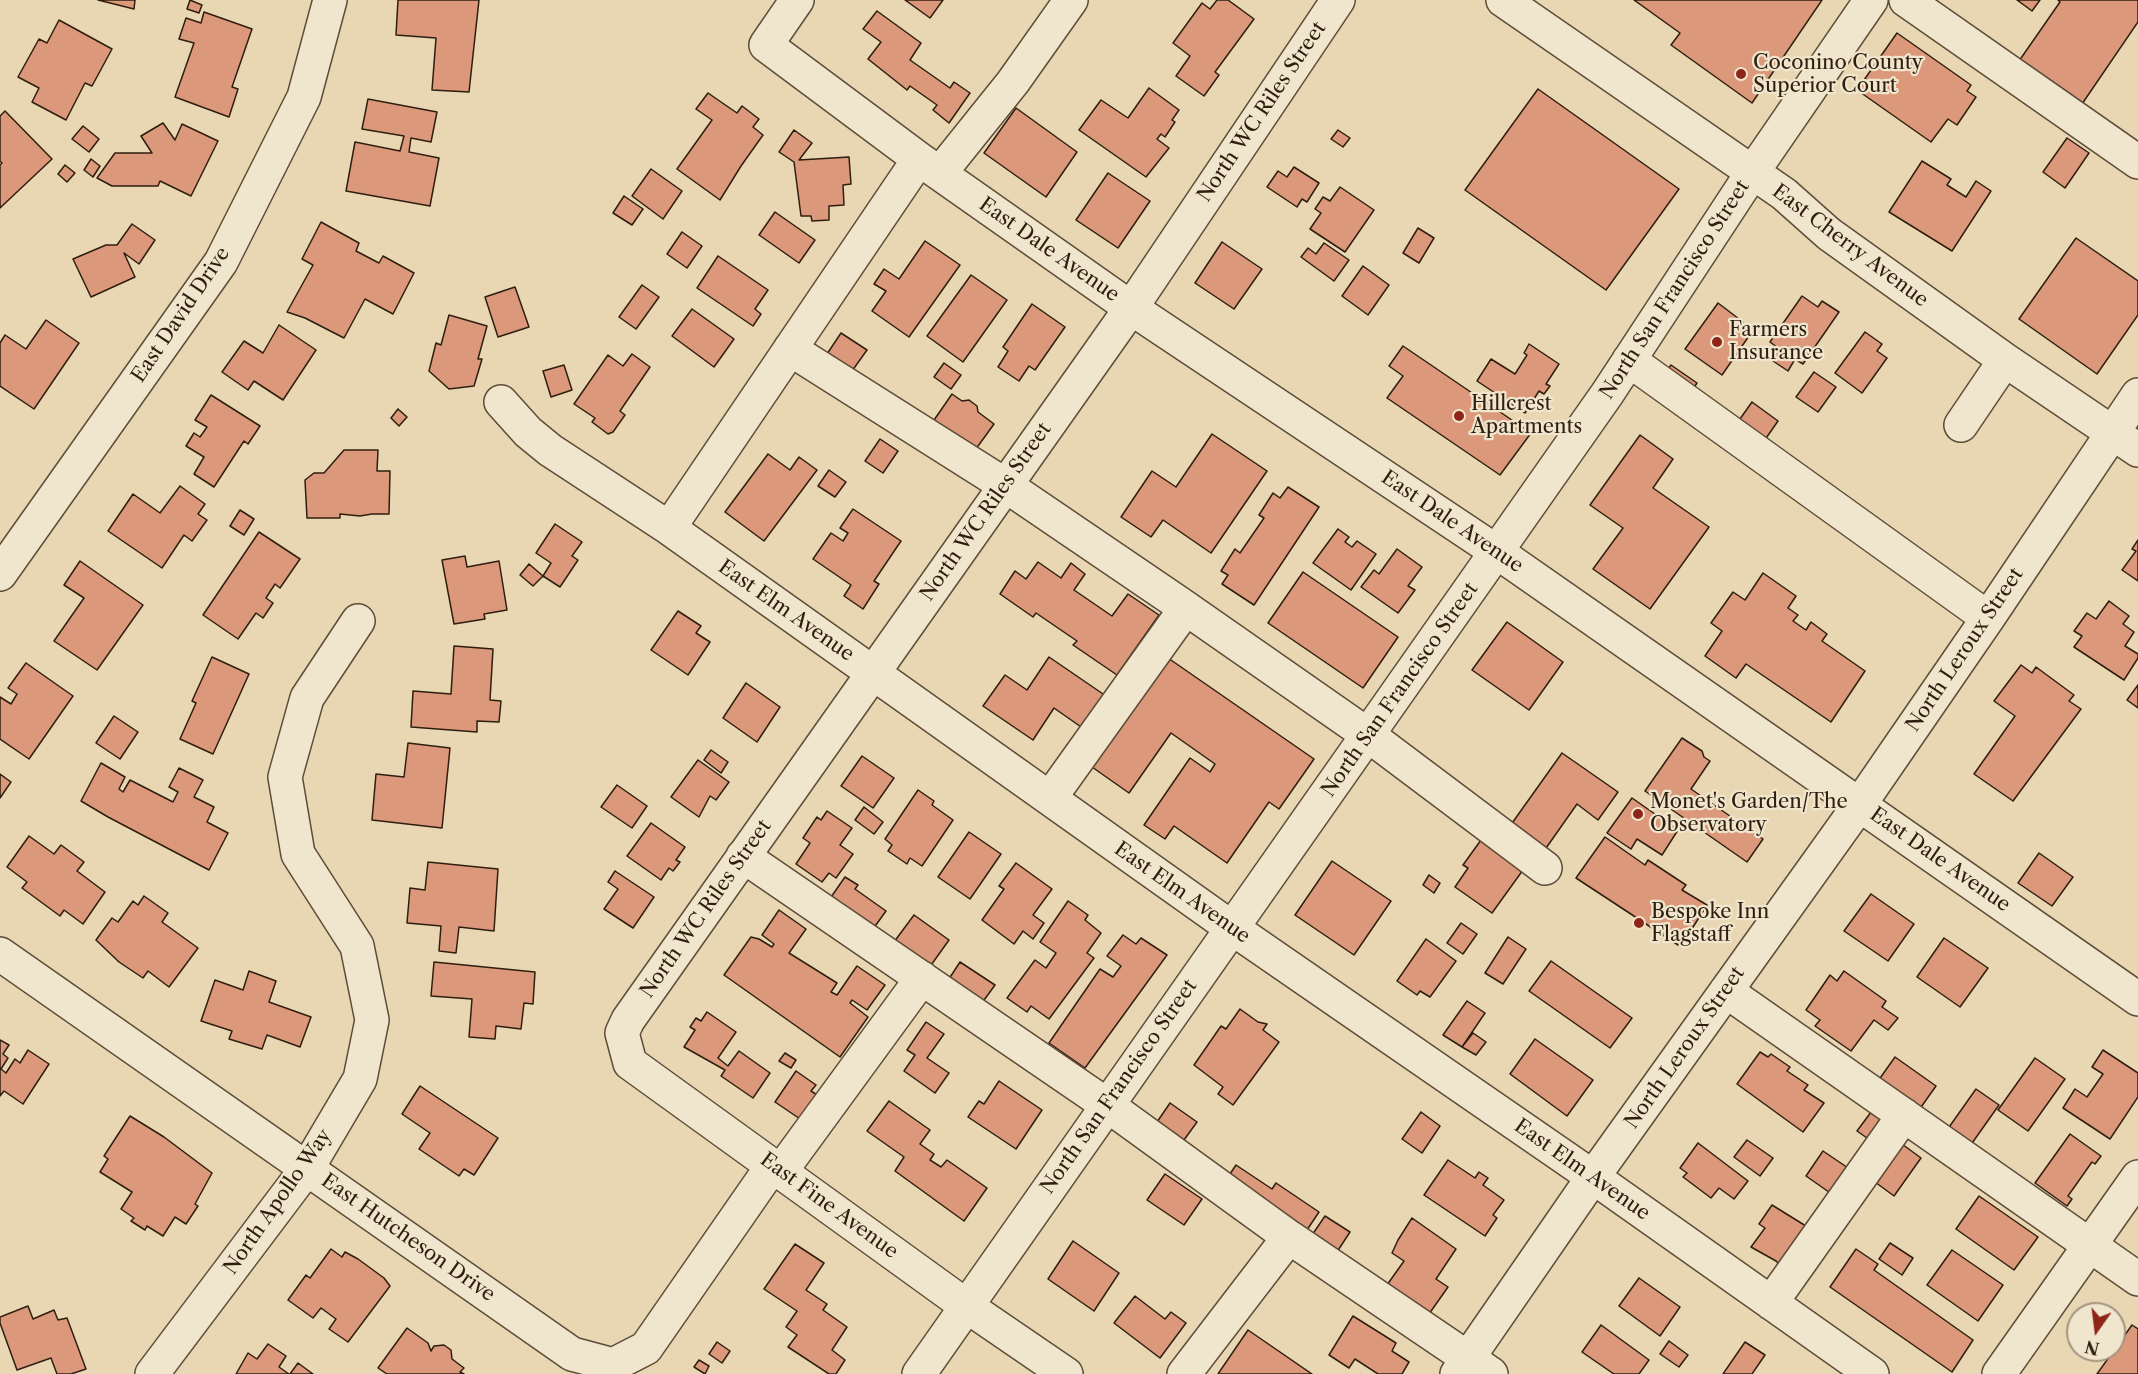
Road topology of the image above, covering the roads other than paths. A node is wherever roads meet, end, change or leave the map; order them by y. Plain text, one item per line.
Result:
1 (330, 0) edge
2 (797, 0) edge
3 (1071, 0) edge
4 (1338, 0) edge
5 (1503, 0) edge
6 (1871, 0) edge
7 (1906, 0) edge
8 (2138, 162) edge
9 (930, 166) junction
10 (1752, 173) junction
11 (1131, 308) junction
12 (790, 349) junction
13 (1629, 360) junction
14 (2006, 360) junction
15 (2138, 395) edge
16 (501, 402) dead end
17 (1961, 425) dead end
18 (2125, 441) edge
19 (1005, 485) junction
20 (669, 528) junction
21 (1497, 552) junction
22 (0, 574) edge
23 (1186, 608) junction
24 (1988, 618) junction
25 (358, 621) dead end
26 (873, 672) junction
27 (1368, 735) junction
28 (1050, 798) junction
29 (1860, 804) junction
30 (743, 856) junction
31 (1545, 868) dead end
32 (1232, 928) junction
33 (0, 954) edge
34 (922, 978) junction
35 (1726, 991) junction
36 (2138, 999) edge
37 (628, 1020) joint
38 (1107, 1105) junction
39 (1904, 1116) junction
40 (308, 1167) junction
41 (777, 1168) junction
42 (1593, 1177) junction
43 (2138, 1177) edge
44 (1289, 1237) junction
45 (2090, 1245) junction
46 (2138, 1279) edge
47 (1771, 1303) junction
48 (965, 1305) junction
49 (1472, 1369) edge
50 (152, 1374) edge
51 (919, 1374) edge
52 (1066, 1374) edge
53 (1184, 1374) edge
54 (1872, 1374) edge
55 (1999, 1374) edge

1 - 22 street, East David Drive
2 - 9 street, East Dale Avenue
3 - 9 street
4 - 11 street, North WC Riles Street
5 - 10 street, East Cherry Avenue
6 - 10 street, North San Francisco Street
7 - 8 street
9 - 11 street, East Dale Avenue
9 - 12 street
10 - 13 street, North San Francisco Street
10 - 14 street, East Cherry Avenue
11 - 19 street, North WC Riles Street
11 - 21 street, East Dale Avenue
12 - 19 street
12 - 20 street
13 - 21 street, North San Francisco Street
13 - 24 street
14 - 17 street
14 - 18 street, East Cherry Avenue
15 - 18 street, North Leroux Street
16 - 20 street, East Elm Avenue
18 - 24 street, North Leroux Street
19 - 23 street
19 - 26 street, North WC Riles Street
20 - 26 street, East Elm Avenue
21 - 27 street, North San Francisco Street
21 - 29 street, East Dale Avenue
23 - 27 street
23 - 28 street
24 - 29 street, North Leroux Street
25 - 40 street, North Apollo Way
26 - 28 street, East Elm Avenue
26 - 30 street, North WC Riles Street
27 - 31 street
27 - 32 street, North San Francisco Street
28 - 32 street, East Elm Avenue
29 - 35 street, North Leroux Street
29 - 36 street, East Dale Avenue
30 - 34 street
30 - 37 street, North WC Riles Street
32 - 38 street, North San Francisco Street
32 - 42 street, East Elm Avenue
33 - 40 street, East Hutcheson Drive
34 - 38 street
34 - 41 street
35 - 39 street
35 - 42 street, North Leroux Street
37 - 41 street, East Fine Avenue
38 - 44 street
38 - 48 street, North San Francisco Street
39 - 45 street
39 - 47 street
40 - 41 street, East Hutcheson Drive
40 - 50 street, North Apollo Way
41 - 48 street, East Fine Avenue
42 - 47 street, East Elm Avenue
42 - 49 street, North Leroux Street
43 - 45 street
44 - 49 street
44 - 53 street
45 - 46 street
45 - 55 street
47 - 54 street, East Elm Avenue
48 - 51 street, North San Francisco Street
48 - 52 street, East Fine Avenue

